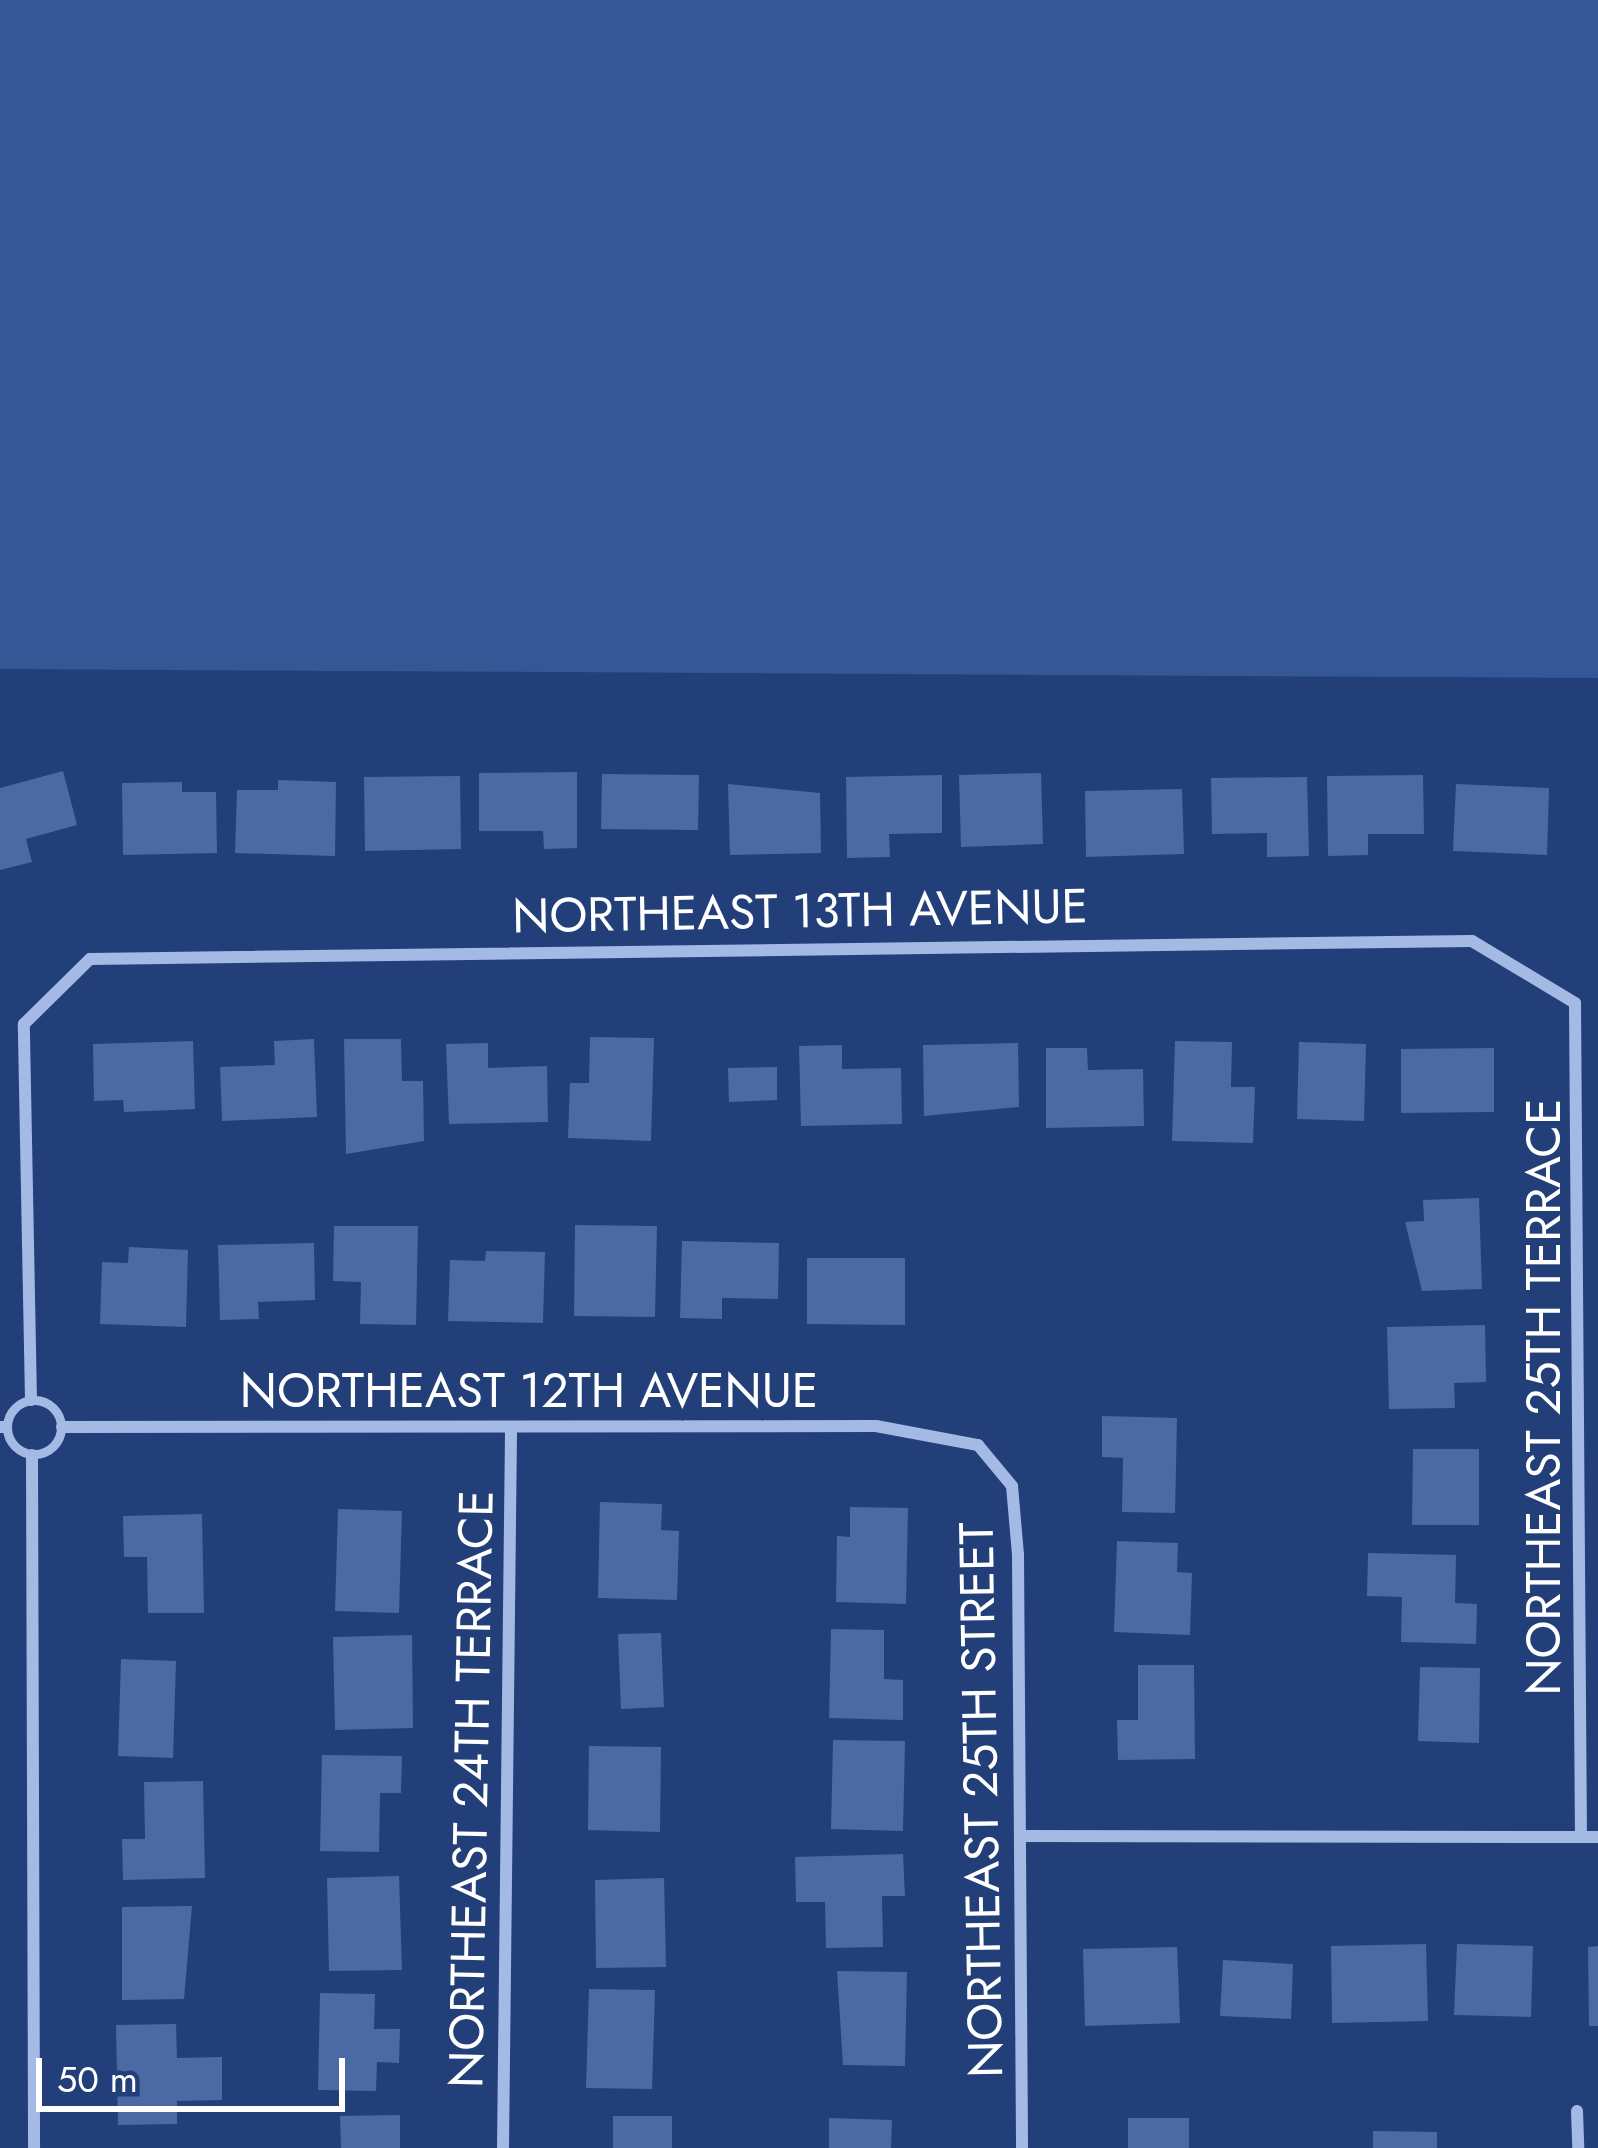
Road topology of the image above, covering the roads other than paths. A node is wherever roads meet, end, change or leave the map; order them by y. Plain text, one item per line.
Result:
1 (1536, 979) joint
2 (31, 1400) junction
3 (3, 1427) edge
4 (62, 1427) junction
5 (511, 1430) junction
6 (32, 1455) junction
7 (989, 1458) joint
8 (1022, 1836) junction
9 (1581, 1837) junction
10 (1598, 1837) edge
11 (1577, 2111) dead end
12 (34, 2148) edge
13 (503, 2148) edge
14 (1022, 2148) edge
15 (1579, 2148) edge

1 - 2 street, NORTHEAST 13TH AVENUE
1 - 9 street, NORTHEAST 25TH TERRACE
2 - 3 lane
2 - 4 lane
3 - 6 lane
4 - 5 street, NORTHEAST 12TH AVENUE
4 - 6 lane
5 - 7 street, NORTHEAST 12TH AVENUE
5 - 13 street, NORTHEAST 24TH TERRACE
6 - 12 street
7 - 8 street, NORTHEAST 25TH STREET
8 - 9 street
8 - 14 street, NORTHEAST 25TH STREET
9 - 10 street
11 - 15 street

